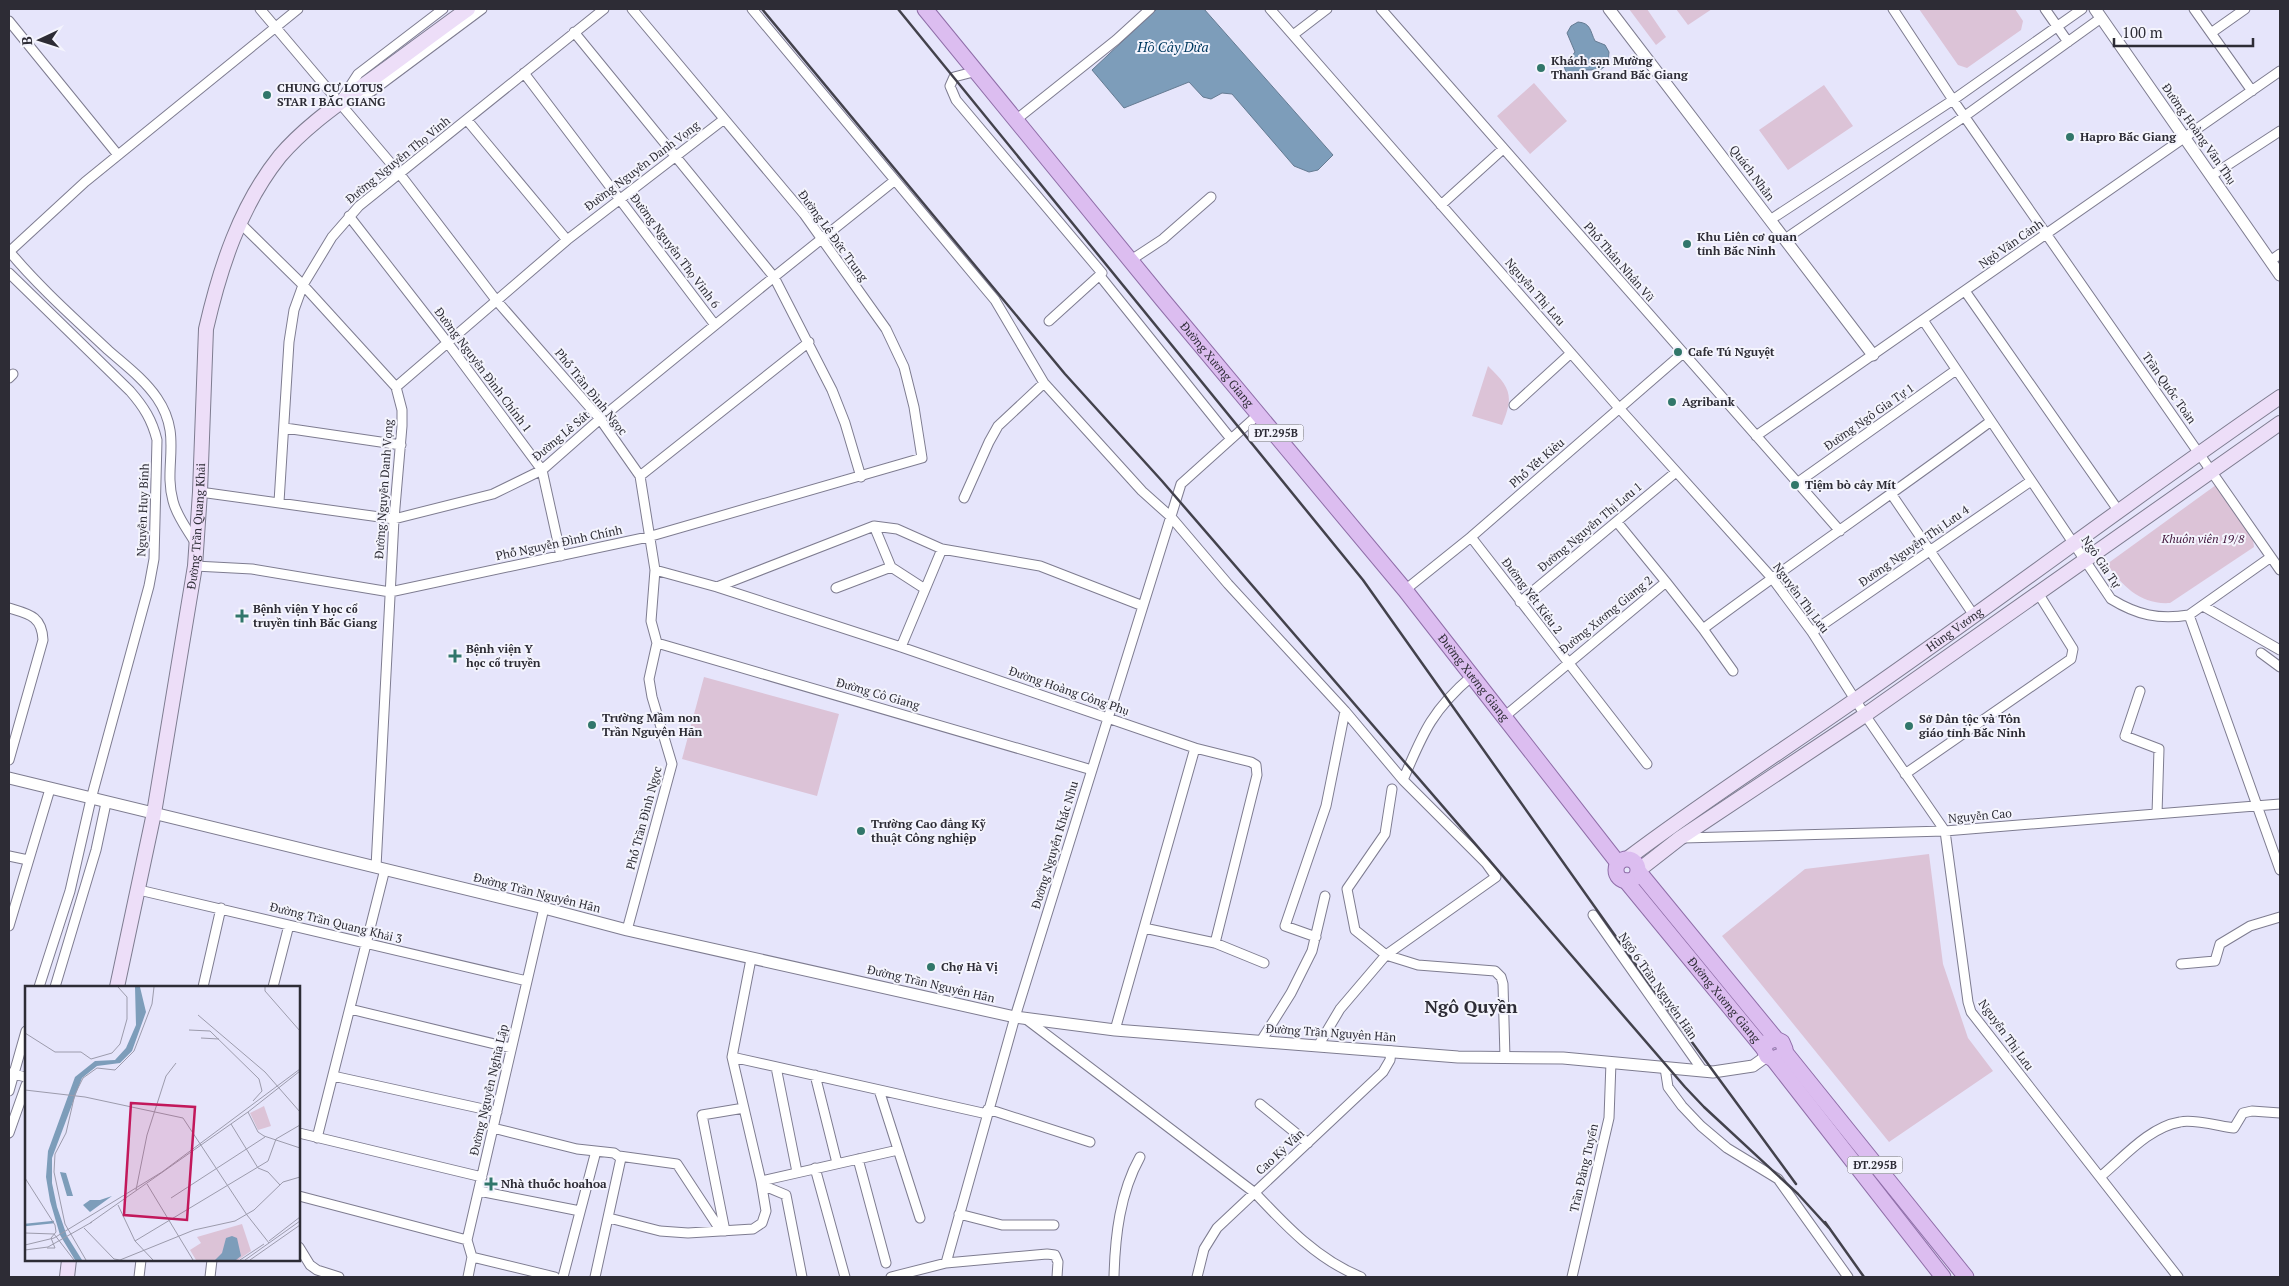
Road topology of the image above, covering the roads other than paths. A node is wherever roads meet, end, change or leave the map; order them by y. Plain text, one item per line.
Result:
1 (260, 9) edge
2 (298, 9) edge
3 (443, 9) edge
4 (468, 9) edge
5 (482, 9) edge
6 (604, 9) edge
7 (632, 9) edge
8 (752, 9) edge
9 (925, 9) edge
10 (1150, 9) edge
11 (1270, 9) edge
12 (1327, 9) edge
13 (1380, 9) edge
14 (1609, 9) edge
15 (1893, 9) edge
16 (2045, 9) edge
17 (2082, 9) edge
18 (2194, 9) edge
19 (2245, 9) edge
20 (2098, 13) edge
21 (9, 21) edge
22 (2057, 26) junction
23 (275, 27) junction
24 (574, 32) junction
25 (2211, 33) junction
26 (1293, 35) junction
27 (2068, 42) junction
28 (978, 71) junction
29 (2280, 71) edge
30 (524, 73) junction
31 (2252, 91) junction
32 (1954, 100) junction
33 (339, 103) junction
34 (1965, 116) junction
35 (1017, 119) junction
36 (466, 120) junction
37 (723, 120) junction
38 (2279, 135) edge
39 (2184, 138) junction
40 (1504, 149) junction
41 (118, 155) junction
42 (676, 157) junction
43 (399, 173) junction
44 (2211, 176) junction
45 (894, 181) junction
46 (1211, 197) dead end
47 (620, 198) junction
48 (1442, 205) junction
49 (349, 216) junction
50 (1770, 220) junction
51 (240, 223) junction
52 (2047, 234) junction
53 (1785, 239) junction
54 (567, 240) junction
55 (821, 240) junction
56 (9, 251) edge
57 (2280, 254) edge
58 (1131, 260) junction
59 (2270, 261) junction
60 (9, 272) edge
61 (2280, 275) edge
62 (1100, 276) junction
63 (774, 277) junction
64 (303, 285) junction
65 (1964, 291) junction
66 (496, 300) junction
67 (1923, 320) junction
68 (1049, 321) dead end
69 (716, 325) junction
70 (447, 342) junction
71 (809, 342) junction
72 (1571, 353) junction
73 (1683, 353) junction
74 (1873, 355) junction
75 (1956, 370) junction
76 (1044, 383) junction
77 (396, 387) junction
78 (2275, 400) edge
79 (1514, 404) dead end
80 (1619, 408) junction
81 (1260, 413) junction
82 (2280, 418) edge
83 (600, 419) junction
84 (1991, 421) junction
85 (2280, 423) edge
86 (285, 428) junction
87 (1756, 436) junction
88 (1231, 439) junction
89 (401, 445) junction
90 (2199, 454) junction
91 (922, 458) joint
92 (542, 470) junction
93 (2212, 471) junction
94 (1676, 472) junction
95 (640, 476) junction
96 (861, 477) junction
97 (2031, 481) junction
98 (1797, 484) junction
99 (200, 492) junction
100 (2141, 494) junction
101 (1892, 495) junction
102 (964, 498) dead end
103 (279, 502) junction
104 (2118, 510) junction
105 (2154, 512) junction
106 (1171, 517) junction
107 (394, 519) junction
108 (1617, 522) junction
109 (874, 526) junction
110 (1840, 531) junction
111 (648, 537) junction
112 (1471, 537) junction
113 (2073, 542) junction
114 (196, 544) junction
115 (942, 549) junction
116 (1930, 551) junction
117 (561, 556) junction
118 (2271, 557) junction
119 (2084, 560) junction
120 (194, 566) junction
121 (892, 567) junction
122 (655, 570) junction
123 (2280, 570) edge
124 (1772, 578) junction
125 (1666, 582) junction
126 (717, 587) junction
127 (836, 588) dead end
128 (925, 589) junction
129 (1405, 590) junction
130 (390, 592) junction
131 (2038, 593) junction
132 (1520, 602) junction
133 (1143, 606) junction
134 (2203, 606) junction
135 (9, 608) edge
136 (1974, 614) junction
137 (2189, 615) junction
138 (1703, 629) junction
139 (1812, 632) junction
140 (657, 643) junction
141 (901, 647) junction
142 (2280, 650) edge
143 (2261, 653) dead end
144 (1567, 663) junction
145 (2280, 667) edge
146 (1734, 671) dead end
147 (1472, 676) junction
148 (2140, 690) dead end
149 (1855, 700) junction
150 (1345, 712) junction
151 (1865, 715) junction
152 (1108, 718) junction
153 (1504, 718) junction
154 (1196, 748) junction
155 (9, 760) edge
156 (1647, 764) dead end
157 (1092, 770) junction
158 (1906, 774) junction
159 (9, 778) edge
160 (1403, 780) junction
161 (50, 789) junction
162 (1392, 789) dead end
163 (99, 801) junction
164 (2280, 804) edge
165 (1697, 806) junction
166 (2257, 806) junction
167 (154, 813) junction
168 (2157, 814) junction
169 (1707, 819) junction
170 (1945, 831) junction
171 (1680, 838) junction
172 (9, 856) edge
173 (28, 860) junction
174 (1623, 861) junction
175 (380, 868) junction
176 (2280, 870) edge
177 (1635, 874) junction
178 (138, 890) junction
179 (1325, 896) dead end
180 (221, 908) junction
181 (544, 908) junction
182 (1593, 915) dead end
183 (2280, 917) edge
184 (289, 925) junction
185 (9, 926) edge
186 (1144, 928) junction
187 (627, 930) junction
188 (1316, 937) junction
189 (1215, 943) junction
190 (367, 944) junction
191 (1386, 955) junction
192 (751, 959) junction
193 (1264, 963) dead end
194 (2181, 964) dead end
195 (527, 981) junction
196 (39, 986) edge
197 (55, 986) edge
198 (117, 986) edge
199 (203, 986) edge
200 (273, 986) edge
201 (350, 1010) junction
202 (1021, 1018) junction
203 (1115, 1030) junction
204 (25, 1034) edge
205 (1261, 1041) junction
206 (1318, 1046) junction
207 (512, 1048) junction
208 (1391, 1051) junction
209 (1772, 1054) junction
210 (732, 1057) junction
211 (1506, 1058) junction
212 (1611, 1062) junction
213 (776, 1066) junction
214 (1666, 1068) junction
215 (1703, 1071) junction
216 (13, 1074) edge
217 (815, 1075) junction
218 (333, 1076) junction
219 (25, 1080) edge
220 (25, 1083) edge
221 (879, 1090) junction
222 (9, 1091) edge
223 (1260, 1104) dead end
224 (744, 1108) junction
225 (497, 1112) junction
226 (988, 1112) junction
227 (2280, 1113) edge
228 (493, 1128) junction
229 (9, 1133) edge
230 (300, 1133) edge
231 (317, 1138) junction
232 (1090, 1142) dead end
233 (1308, 1143) junction
234 (898, 1150) junction
235 (596, 1152) junction
236 (619, 1156) junction
237 (1140, 1157) dead end
238 (858, 1159) junction
239 (837, 1164) junction
240 (815, 1168) junction
241 (797, 1172) junction
242 (482, 1177) junction
243 (2100, 1177) junction
244 (761, 1183) junction
245 (479, 1191) junction
246 (1255, 1193) junction
247 (300, 1196) edge
248 (580, 1210) junction
249 (960, 1214) junction
250 (609, 1218) junction
251 (920, 1218) dead end
252 (1054, 1224) dead end
253 (723, 1231) junction
254 (467, 1240) junction
255 (300, 1249) edge
256 (472, 1257) junction
257 (69, 1261) edge
258 (141, 1261) edge
259 (212, 1261) edge
260 (886, 1263) dead end
261 (946, 1263) junction
262 (67, 1277) edge
263 (139, 1277) edge
264 (210, 1277) edge
265 (340, 1277) edge
266 (468, 1277) edge
267 (555, 1277) edge
268 (562, 1277) edge
269 (595, 1277) edge
270 (802, 1277) edge
271 (845, 1277) edge
272 (891, 1277) edge
273 (1057, 1277) edge
274 (1114, 1277) edge
275 (1197, 1277) edge
276 (1361, 1277) edge
277 (1572, 1277) edge
278 (1848, 1277) edge
279 (1943, 1277) edge
280 (1966, 1277) edge
281 (2178, 1277) edge

1 - 23 street, Phố Trần Đình Ngọc
2 - 23 street
3 - 33 street, Đường Trần Quang Khải
4 - 33 main road
5 - 33 street, Đường Trần Quang Khải
6 - 24 street, Đường Nguyễn Thọ Vinh
7 - 37 street, Đường Lê Đức Trung
8 - 45 street
9 - 28 main road, Đường Xương Giang / ĐT.295B
10 - 35 street
11 - 26 street, Nguyễn Thị Lưu
12 - 26 street
13 - 40 street, Phố Thân Nhân Vũ
14 - 50 street, Quách Nhẫn
15 - 32 street, Trần Quốc Toản
16 - 22 street
17 - 22 street
18 - 25 street
19 - 25 street
20 - 27 street
20 - 39 street, Đường Hoàng Văn Thụ
21 - 41 street
22 - 27 street
22 - 32 street
23 - 33 street, Phố Trần Đình Ngọc
23 - 41 street
24 - 30 street, Đường Nguyễn Thọ Vinh
24 - 42 street
25 - 31 street
26 - 48 street, Nguyễn Thị Lưu
27 - 34 street
28 - 35 main road, Đường Xương Giang / ĐT.295B
28 - 62 street
29 - 31 street, Ngô Văn Cảnh
30 - 36 street, Đường Nguyễn Thọ Vinh
30 - 47 street, Đường Nguyễn Thọ Vinh 6
31 - 39 street, Ngô Văn Cảnh
32 - 34 street, Trần Quốc Toản
32 - 50 street
33 - 43 street, Phố Trần Đình Ngọc
33 - 51 main road, Đường Trần Quang Khải
34 - 52 street, Trần Quốc Toản
34 - 53 street
35 - 58 main road, Đường Xương Giang / ĐT.295B
36 - 43 street, Đường Nguyễn Thọ Vinh
36 - 54 street
37 - 42 street, Đường Nguyễn Danh Vọng
37 - 55 street, Đường Lê Đức Trung
38 - 44 street
39 - 44 street, Đường Hoàng Văn Thụ
39 - 52 street, Ngô Văn Cảnh
40 - 48 street
40 - 73 street, Phố Thân Nhân Vũ
41 - 56 street
42 - 47 street, Đường Nguyễn Danh Vọng
42 - 63 street
43 - 49 street, Đường Nguyễn Thọ Vinh
43 - 66 street, Phố Trần Đình Ngọc
44 - 59 street, Đường Hoàng Văn Thụ
45 - 55 street, Đường Lê Sát
45 - 76 street
46 - 58 street
47 - 54 street, Đường Nguyễn Danh Vọng
47 - 69 street, Đường Nguyễn Thọ Vinh 6
48 - 72 street, Nguyễn Thị Lưu
49 - 64 street, Đường Nguyễn Thọ Vinh
49 - 70 street, Đường Nguyễn Đình Chính 1
50 - 53 street, Quách Nhẫn
51 - 64 street
51 - 99 main road, Đường Trần Quang Khải
52 - 65 street, Ngô Văn Cảnh
52 - 90 street, Trần Quốc Toản
53 - 74 street, Quách Nhẫn
54 - 66 street, Đường Nguyễn Danh Vọng
55 - 63 street, Đường Lê Sát
55 - 91 street, Đường Lê Đức Trung
56 - 114 street
57 - 59 street
58 - 81 main road, Đường Xương Giang / ĐT.295B
59 - 61 street, Đường Hoàng Văn Thụ
60 - 163 street, Nguyễn Huy Bính
62 - 68 street
62 - 88 street
63 - 69 street, Đường Lê Sát
63 - 71 street
64 - 77 street
64 - 86 street, Đường Nguyễn Thọ Vinh
65 - 67 street, Ngô Văn Cảnh
65 - 104 street
66 - 70 street, Đường Nguyễn Danh Vọng
66 - 83 street, Phố Trần Đình Ngọc
67 - 74 street, Ngô Văn Cảnh
67 - 75 street, Ngô Gia Tự
69 - 83 street, Đường Lê Sát
70 - 77 street, Đường Nguyễn Danh Vọng
70 - 92 street, Đường Nguyễn Đình Chính 1
71 - 95 street
71 - 96 street
72 - 79 street
72 - 80 street, Nguyễn Thị Lưu
73 - 80 street, Phố Yết Kiêu
73 - 87 street, Phố Thân Nhân Vũ
74 - 87 street, Ngô Văn Cảnh
75 - 84 street, Ngô Gia Tự
75 - 98 street, Đường Ngô Gia Tự 1
76 - 102 street
76 - 106 street
77 - 89 street, Đường Nguyễn Danh Vọng
78 - 82 main road
78 - 90 main road, Hùng Vương
80 - 94 street, Nguyễn Thị Lưu
80 - 112 street, Phố Yết Kiêu
81 - 88 street, Đường Nguyễn Khắc Nhu
81 - 129 main road, Đường Xương Giang / ĐT.295B
83 - 92 street, Đường Lê Sát
83 - 95 street, Phố Trần Đình Ngọc
84 - 97 street, Ngô Gia Tự
84 - 101 street
85 - 93 main road, Hùng Vương
86 - 89 street
86 - 103 street, Đường Nguyễn Thọ Vinh
87 - 98 street, Phố Thân Nhân Vũ
88 - 106 street, Đường Nguyễn Khắc Nhu
89 - 107 street, Đường Nguyễn Danh Vọng
90 - 93 street, Trần Quốc Toản
90 - 100 main road, Hùng Vương
91 - 96 street, Phố Nguyễn Đình Chính
92 - 107 street, Đường Lê Sát
92 - 117 street, Đường Nguyễn Đình Chính 1
93 - 105 main road, Hùng Vương
93 - 118 street, Trần Quốc Toản
94 - 108 street, Đường Nguyễn Thị Lưu 1
94 - 124 street, Nguyễn Thị Lưu
95 - 111 street, Phố Trần Đình Ngọc
96 - 111 street, Phố Nguyễn Đình Chính
97 - 113 street, Ngô Gia Tự
97 - 116 street, Đường Nguyễn Thị Lưu 4
98 - 110 street, Phố Thân Nhân Vũ
99 - 103 street, Đường Lê Sát
99 - 114 main road, Đường Trần Quang Khải
100 - 104 main road, Hùng Vương
100 - 105 main road
101 - 110 street
101 - 116 street
103 - 107 street, Đường Lê Sát
104 - 113 main road, Hùng Vương
105 - 119 main road, Hùng Vương
106 - 133 street, Đường Nguyễn Khắc Nhu
106 - 150 street
107 - 130 street, Đường Nguyễn Danh Vọng
108 - 125 street, Đường Xương Giang 2
108 - 132 street, Đường Nguyễn Thị Lưu 1
109 - 115 street
109 - 121 street
109 - 126 street
110 - 124 street
111 - 117 street, Phố Nguyễn Đình Chính
111 - 122 street, Phố Trần Đình Ngọc
112 - 129 street, Phố Yết Kiêu
112 - 132 street, Đường Yết Kiêu 2
113 - 119 street, Ngô Gia Tự
113 - 136 main road, Hùng Vương
114 - 120 main road, Đường Trần Quang Khải
115 - 128 street
115 - 133 street
116 - 136 street
116 - 139 street, Đường Nguyễn Thị Lưu 4
117 - 130 street, Phố Nguyễn Đình Chính
118 - 123 street, Trần Quốc Toản
118 - 134 street
119 - 131 main road, Hùng Vương
119 - 137 street, Ngô Gia Tự
120 - 130 street, Phố Nguyễn Đình Chính
120 - 167 main road, Đường Trần Quang Khải
121 - 127 street
121 - 128 street
122 - 126 street, Đường Hoàng Công Phụ
122 - 140 street, Phố Trần Đình Ngọc
124 - 138 street
124 - 139 street, Nguyễn Thị Lưu
125 - 138 street
125 - 144 street, Đường Xương Giang 2
126 - 141 street, Đường Hoàng Công Phụ
128 - 141 street
129 - 147 main road, Đường Xương Giang / ĐT.295B
130 - 175 street, Đường Nguyễn Danh Vọng
131 - 151 main road, Hùng Vương
131 - 158 street
132 - 144 street, Đường Yết Kiêu 2
133 - 152 street, Đường Nguyễn Khắc Nhu
134 - 137 street
134 - 142 street
135 - 155 street
136 - 149 main road, Hùng Vương
137 - 166 street
138 - 146 street
139 - 149 street, Nguyễn Thị Lưu
140 - 157 street, Đường Cô Giang
140 - 187 street, Phố Trần Đình Ngọc
141 - 152 street, Đường Hoàng Công Phụ
143 - 145 street
144 - 153 street, Đường Xương Giang 2
144 - 156 street, Đường Yết Kiêu 2
147 - 153 main road, Đường Xương Giang / ĐT.295B
147 - 160 street
148 - 168 street
149 - 151 street, Nguyễn Thị Lưu
149 - 165 main road, Hùng Vương
150 - 160 street
150 - 188 street
151 - 158 street, Nguyễn Thị Lưu
151 - 169 main road, Hùng Vương
152 - 154 street, Đường Hoàng Công Phụ
152 - 157 street, Đường Nguyễn Khắc Nhu
153 - 174 main road, Đường Xương Giang / ĐT.295B
154 - 186 street
154 - 189 street, Đường Hoàng Công Phụ
157 - 202 street, Đường Nguyễn Khắc Nhu
158 - 170 street, Nguyễn Thị Lưu
159 - 161 street, Đường Trần Nguyên Hãn
160 - 191 street
161 - 163 street, Đường Trần Nguyên Hãn
161 - 173 street
162 - 191 street
163 - 167 street, Đường Trần Nguyên Hãn
163 - 196 street
163 - 197 street
164 - 166 street, Nguyễn Cao
165 - 169 main road
165 - 174 main road, Hùng Vương
166 - 168 street, Nguyễn Cao
166 - 176 street
167 - 175 street, Đường Trần Nguyên Hãn
167 - 178 main road, Đường Trần Quang Khải
168 - 170 street, Nguyễn Cao
169 - 171 main road, Hùng Vương
170 - 171 street, Nguyễn Cao
170 - 243 street, Nguyễn Thị Lưu
171 - 177 main road, Hùng Vương
172 - 173 street
173 - 185 street
174 - 177 main road, ĐT.295B
174 - 177 main road, ĐT.295B
175 - 181 street, Đường Trần Nguyên Hãn
175 - 190 street, Đường Nguyễn Danh Vọng
177 - 209 main road, Đường Xương Giang / ĐT.295B
177 - 209 main road, Đường Xương Giang / ĐT.295B
178 - 180 street, Đường Trần Quang Khải 3
178 - 198 main road, Đường Trần Quang Khải
179 - 188 street
180 - 184 street, Đường Trần Quang Khải 3
180 - 199 street
181 - 187 street, Đường Trần Nguyên Hãn
181 - 195 street, Đường Nguyễn Nghĩa Lập
182 - 215 street, Ngõ 6 Trần Nguyên Hãn
183 - 194 street
184 - 190 street, Đường Trần Quang Khải 3
184 - 200 street
186 - 189 street
186 - 203 street
187 - 192 street, Đường Trần Nguyên Hãn
188 - 205 street
189 - 193 street
190 - 195 street, Đường Trần Quang Khải 3
190 - 201 street, Đường Nguyễn Danh Vọng
191 - 206 street
191 - 211 street
192 - 202 street, Đường Trần Nguyên Hãn
192 - 210 street
195 - 207 street, Đường Nguyễn Nghĩa Lập
201 - 207 street
201 - 218 street, Đường Nguyễn Danh Vọng
202 - 203 street, Đường Trần Nguyên Hãn
202 - 226 street, Đường Nguyễn Khắc Nhu
202 - 246 street
203 - 205 street, Đường Trần Nguyên Hãn
204 - 216 street
205 - 206 street, Đường Trần Nguyên Hãn
206 - 208 street, Đường Trần Nguyên Hãn
207 - 225 street, Đường Nguyễn Nghĩa Lập
208 - 211 street, Đường Trần Nguyên Hãn
208 - 233 street, Cao Kỳ Vân
209 - 215 street, Đường Trần Nguyên Hãn
209 - 279 main road, Đường Xương Giang / ĐT.295B
209 - 280 main road, Đường Xương Giang / ĐT.295B
210 - 213 street
210 - 224 street
211 - 212 street, Đường Trần Nguyên Hãn
212 - 214 street, Đường Trần Nguyên Hãn
212 - 277 street, Trần Đăng Tuyển
213 - 217 street
213 - 241 street
214 - 215 street, Đường Trần Nguyên Hãn
214 - 278 street
216 - 219 street
216 - 222 street
217 - 221 street
217 - 239 street
218 - 225 street
218 - 231 street, Đường Nguyễn Danh Vọng
220 - 229 street
221 - 226 street
221 - 234 street
223 - 233 street
224 - 244 street
224 - 253 street
225 - 228 street, Đường Nguyễn Nghĩa Lập
226 - 232 street
226 - 249 street, Đường Nguyễn Khắc Nhu
227 - 243 street
228 - 235 street
228 - 242 street, Đường Nguyễn Nghĩa Lập
230 - 231 street
231 - 242 street
233 - 246 street, Cao Kỳ Vân
234 - 238 street
234 - 251 street
235 - 236 street
235 - 248 street
236 - 250 street
236 - 253 street
237 - 274 street
238 - 239 street
238 - 260 street
239 - 240 street
240 - 241 street
240 - 271 street
241 - 244 street
242 - 245 street, Đường Nguyễn Nghĩa Lập
243 - 281 street, Nguyễn Thị Lưu
244 - 253 street
244 - 270 street
245 - 248 street
245 - 254 street, Đường Nguyễn Nghĩa Lập
246 - 275 street, Cao Kỳ Vân
246 - 276 street
247 - 254 street
248 - 268 street
249 - 252 street
249 - 261 street, Đường Nguyễn Khắc Nhu
250 - 253 street
250 - 269 street
254 - 256 street
255 - 265 street
256 - 266 street
256 - 267 street
257 - 262 main road
258 - 263 street
259 - 264 street
261 - 272 street
261 - 273 street

